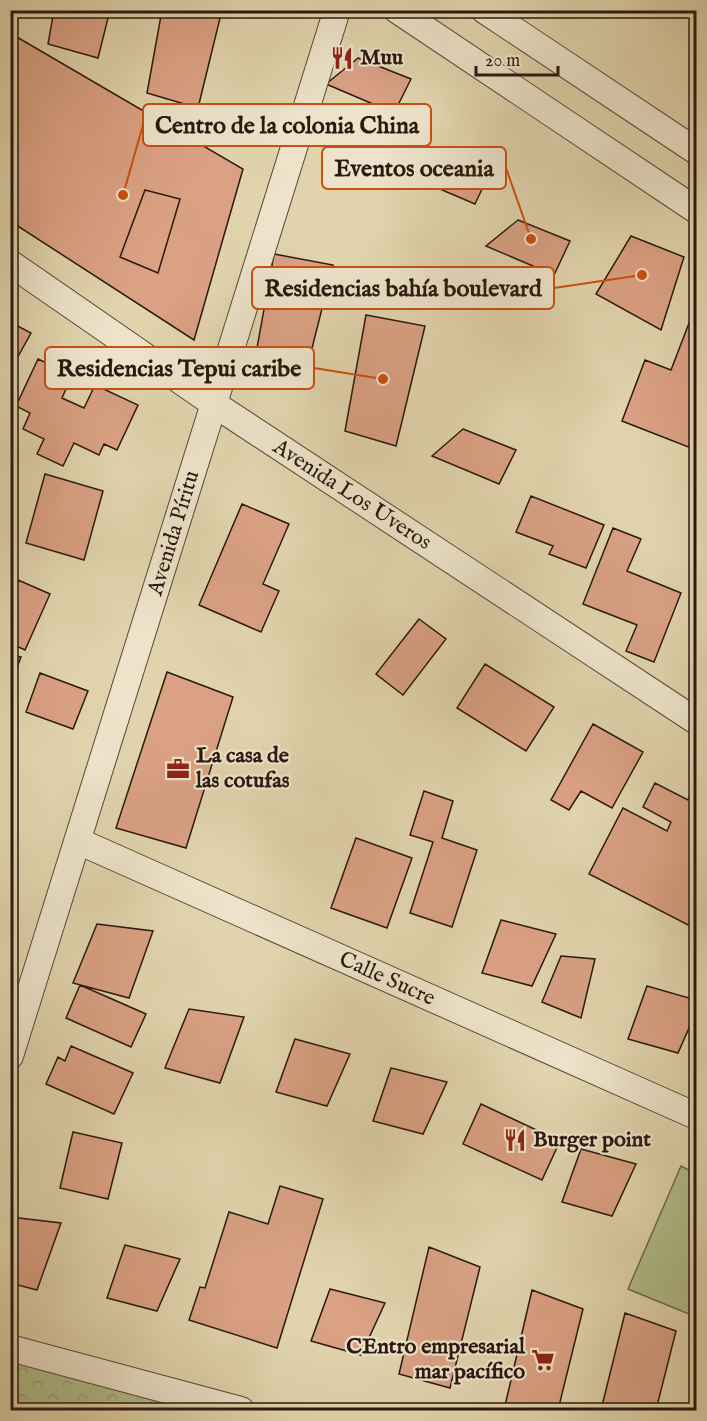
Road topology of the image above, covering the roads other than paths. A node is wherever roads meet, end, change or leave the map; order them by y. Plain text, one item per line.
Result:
1 (337, 10) edge
2 (397, 10) edge
3 (484, 10) edge
4 (696, 151) edge
5 (696, 210) edge
6 (10, 263) edge
7 (214, 404) junction
8 (696, 721) edge
9 (78, 841) junction
10 (10, 1056) edge
11 (696, 1116) edge
12 (10, 1348) edge
13 (241, 1410) edge

1 - 7 street, Avenida Píritu
2 - 5 street
3 - 4 street
6 - 7 street, Avenida Los Uveros
7 - 8 street, Avenida Los Uveros
7 - 9 street, Avenida Píritu
9 - 10 street, Avenida Píritu
9 - 11 street, Calle Sucre
12 - 13 street

